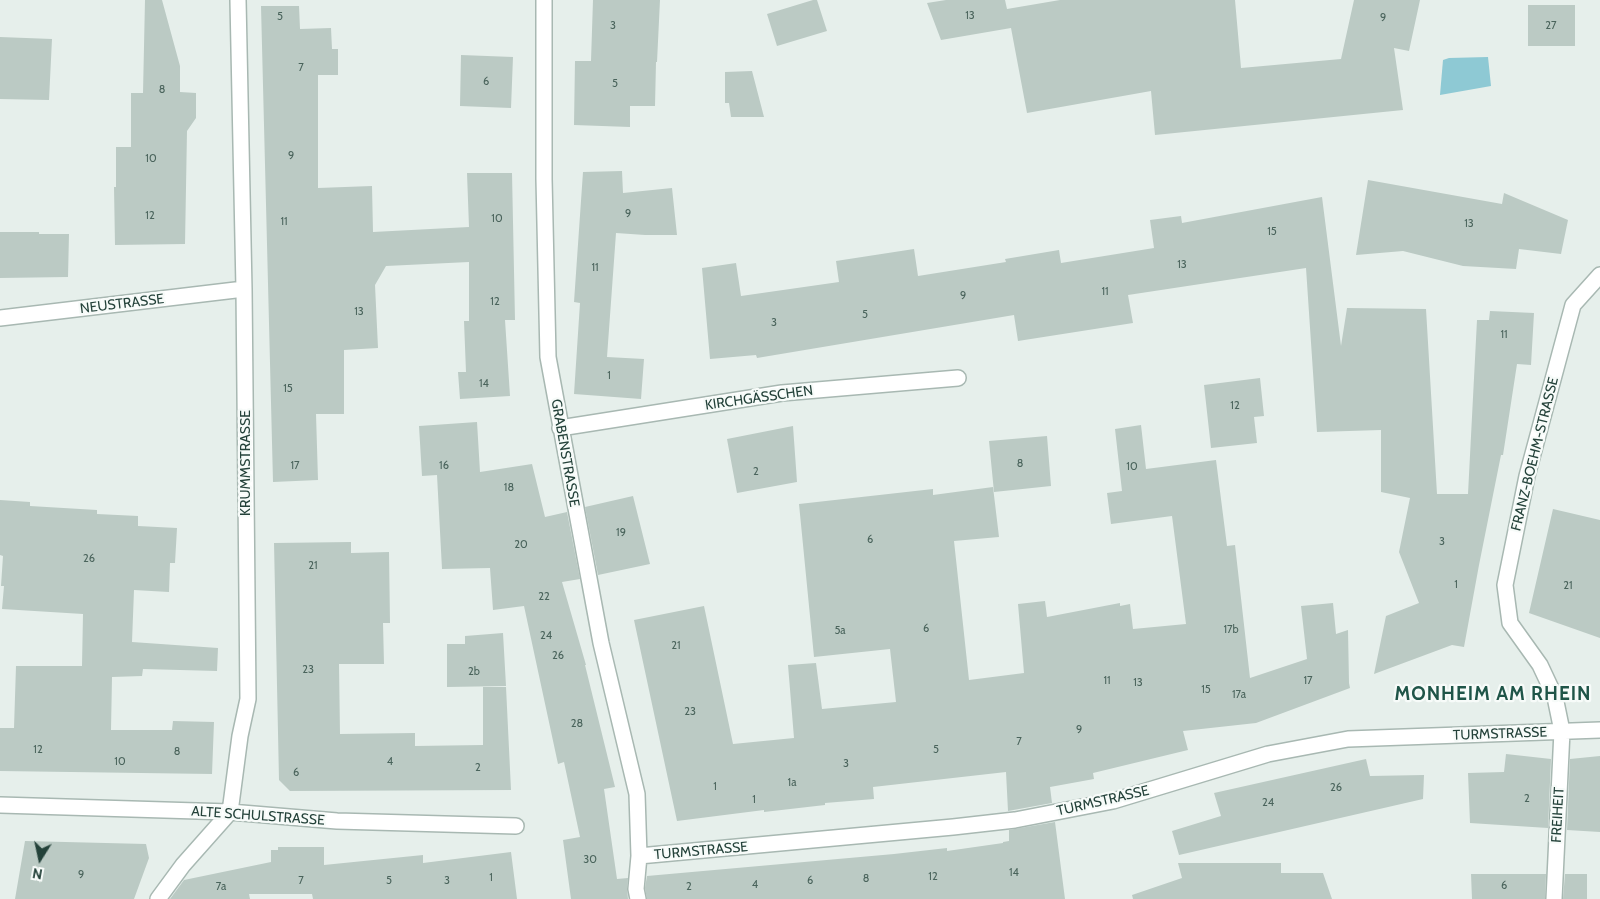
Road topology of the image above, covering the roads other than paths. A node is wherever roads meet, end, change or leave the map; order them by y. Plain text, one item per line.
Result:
1 (238, 0) edge
2 (544, 0) edge
3 (1600, 275) edge
4 (244, 289) junction
5 (0, 318) edge
6 (958, 378) dead end
7 (560, 428) junction
8 (1522, 640) joint
9 (1600, 730) edge
10 (1562, 731) junction
11 (0, 805) edge
12 (230, 812) junction
13 (516, 826) dead end
14 (640, 856) junction
15 (158, 899) edge
16 (638, 899) edge
17 (1554, 899) edge

1 - 4 street, KRUMMSTRASSE
2 - 7 street, GRABENSTRASSE
3 - 8 street, FRANZ-BOEHM-STRASSE
4 - 5 street, NEUSTRASSE
4 - 12 street, KRUMMSTRASSE
6 - 7 street, KIRCHGÄSSCHEN
7 - 14 street, GRABENSTRASSE
8 - 10 street, TURMSTRASSE
9 - 10 street, TURMSTRASSE
10 - 14 street, TURMSTRASSE
10 - 17 street, FREIHEIT
11 - 12 street, ALTE SCHULSTRASSE
12 - 13 street, ALTE SCHULSTRASSE
12 - 15 street
14 - 16 street, GRABENSTRASSE

